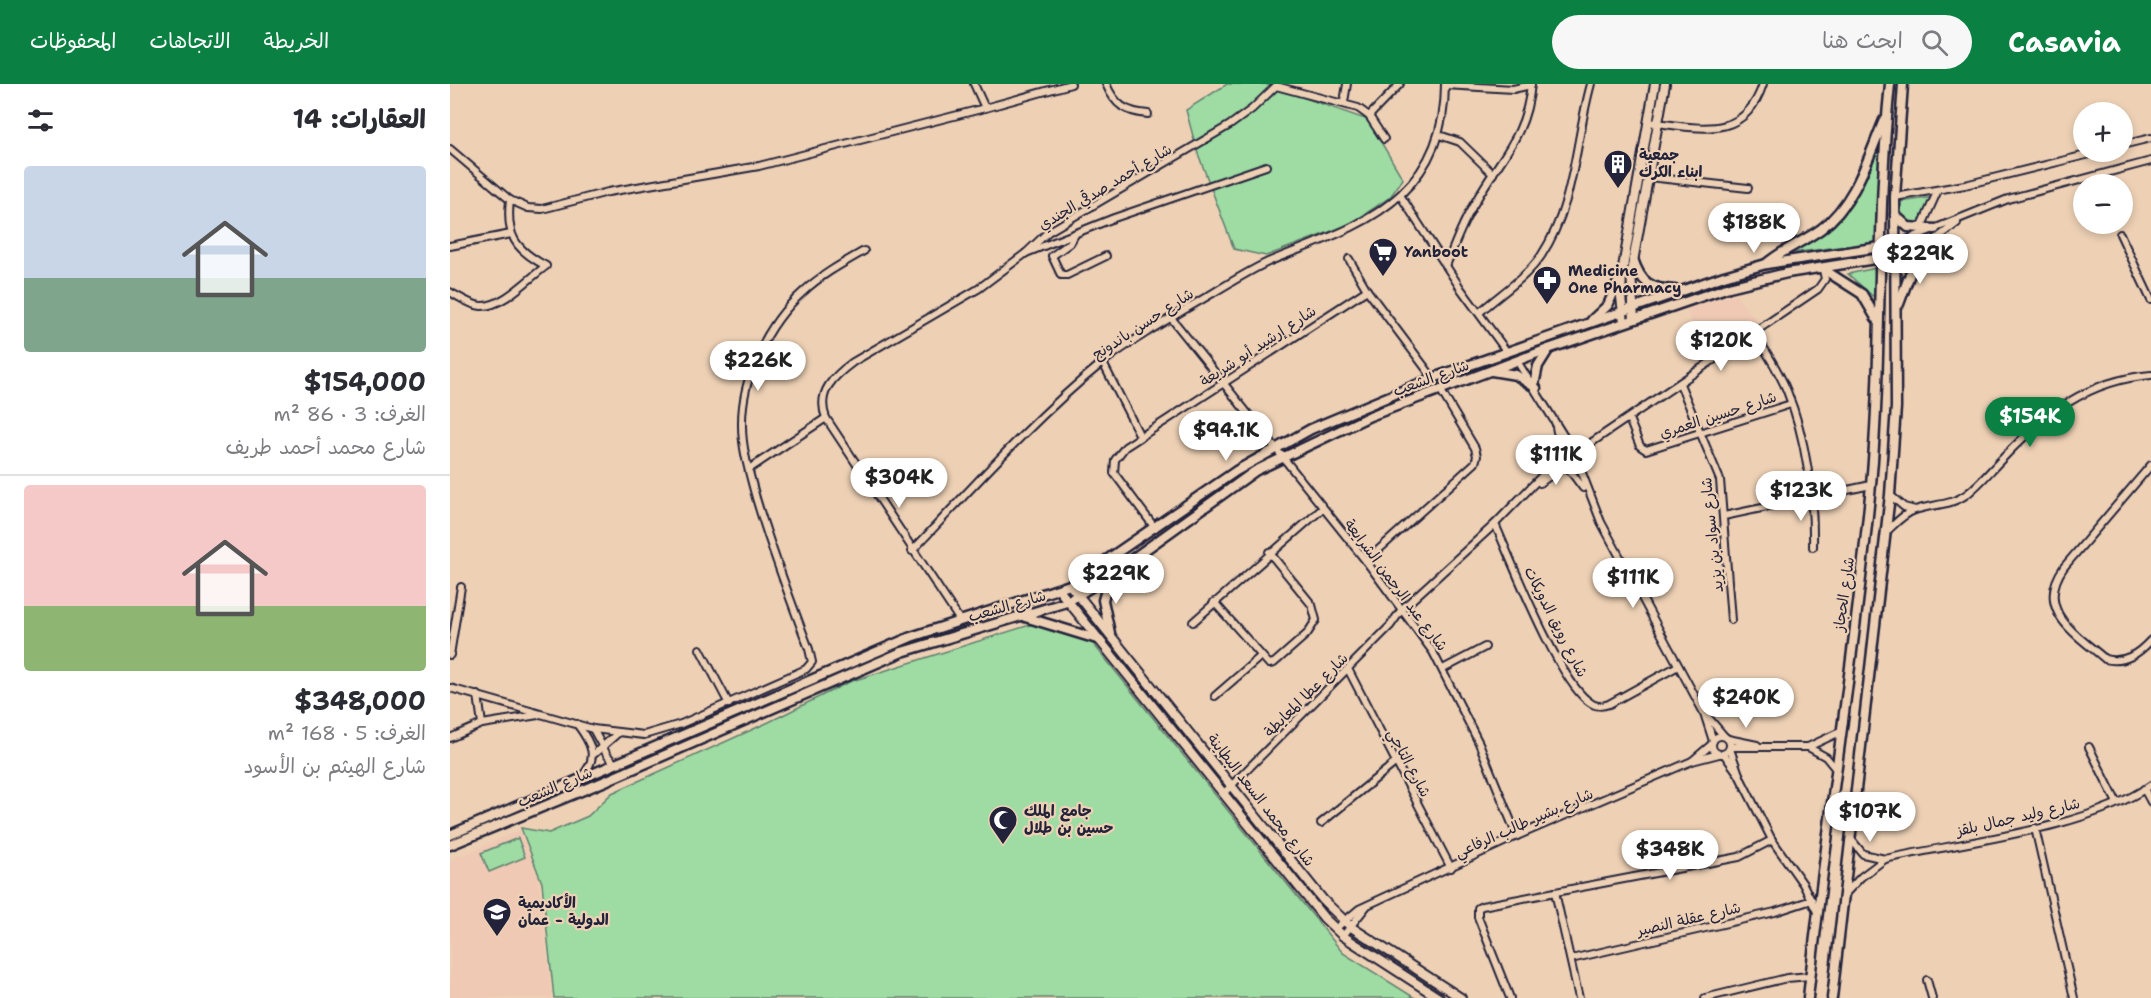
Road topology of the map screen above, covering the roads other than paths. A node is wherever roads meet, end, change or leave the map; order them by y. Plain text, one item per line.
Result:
1 (974, 84) edge
2 (1071, 84) edge
3 (1106, 84) edge
4 (1347, 84) edge
5 (1400, 84) edge
6 (1532, 84) edge
7 (1591, 84) edge
8 (1655, 84) edge
9 (1665, 84) edge
10 (1763, 84) edge
11 (1890, 84) edge
12 (1903, 84) edge
13 (1445, 85) edge
14 (1344, 102) junction
15 (985, 108) junction
16 (1148, 114) dead end
17 (1886, 114) junction
18 (1369, 116) junction
19 (1648, 122) junction
20 (1660, 123) junction
21 (1439, 135) junction
22 (2151, 138) edge
23 (1384, 139) dead end
24 (2133, 142) edge
25 (450, 149) edge
26 (2073, 158) edge
27 (2151, 161) edge
28 (1266, 166) dead end
29 (1493, 174) junction
30 (1649, 177) junction
31 (1748, 188) dead end
32 (1938, 190) junction
33 (1400, 195) junction
34 (1895, 197) junction
35 (510, 200) junction
36 (1895, 215) junction
37 (1959, 221) junction
38 (1921, 228) junction
39 (1935, 229) junction
40 (1077, 232) junction
41 (511, 234) junction
42 (2120, 234) dead end
43 (1931, 243) junction
44 (1894, 245) junction
45 (450, 246) edge
46 (1882, 248) junction
47 (864, 251) dead end
48 (1026, 253) junction
49 (1106, 256) dead end
50 (1894, 256) junction
51 (1349, 259) dead end
52 (1634, 259) junction
53 (1881, 260) junction
54 (1766, 264) junction
55 (1446, 266) junction
56 (1823, 269) junction
57 (1622, 273) junction
58 (1367, 290) junction
59 (1678, 291) junction
60 (450, 292) edge
61 (2151, 300) edge
62 (1632, 308) junction
63 (1622, 311) junction
64 (1480, 312) junction
65 (1172, 319) junction
66 (1634, 319) junction
67 (1624, 322) junction
68 (1896, 322) junction
69 (1878, 324) junction
70 (1581, 328) junction
71 (1755, 334) junction
72 (1548, 349) junction
73 (1507, 352) junction
74 (1517, 361) junction
75 (1102, 363) junction
76 (1489, 371) junction
77 (2151, 375) edge
78 (1433, 378) junction
79 (1222, 383) junction
80 (1680, 384) junction
81 (1535, 386) junction
82 (1440, 389) junction
83 (1791, 404) junction
84 (826, 418) junction
85 (1629, 419) junction
86 (1554, 420) junction
87 (1700, 432) junction
88 (1140, 436) junction
89 (1275, 448) junction
90 (1562, 455) junction
91 (1575, 455) junction
92 (1282, 457) junction
93 (1566, 465) junction
94 (2151, 465) edge
95 (749, 469) junction
96 (1871, 485) junction
97 (1532, 488) junction
98 (1587, 493) junction
99 (1890, 495) junction
100 (1812, 497) junction
101 (1323, 508) junction
102 (1916, 510) junction
103 (1725, 516) junction
104 (1495, 524) junction
105 (1156, 529) junction
106 (1886, 532) junction
107 (1813, 547) dead end
108 (912, 551) junction
109 (1269, 552) junction
110 (1366, 561) junction
111 (1110, 575) junction
112 (1070, 585) junction
113 (461, 587) dead end
114 (1059, 590) junction
115 (1080, 596) junction
116 (1067, 602) junction
117 (1214, 602) junction
118 (1402, 609) junction
119 (1025, 617) junction
120 (959, 619) junction
121 (1731, 620) dead end
122 (1193, 622) dead end
123 (1110, 633) junction
124 (1097, 639) junction
125 (2151, 640) edge
126 (1485, 647) dead end
127 (700, 649) dead end
128 (450, 656) edge
129 (1260, 657) junction
130 (1678, 666) junction
131 (1348, 669) junction
132 (1443, 669) junction
133 (450, 688) edge
134 (478, 695) junction
135 (1215, 696) dead end
136 (729, 704) junction
137 (1704, 713) junction
138 (542, 715) junction
139 (482, 724) junction
140 (577, 724) junction
141 (593, 729) junction
142 (1840, 732) junction
143 (618, 733) junction
144 (1726, 737) junction
145 (450, 738) edge
146 (671, 741) junction
147 (1713, 743) junction
148 (1758, 745) junction
149 (602, 746) junction
150 (1808, 747) junction
151 (2089, 747) dead end
152 (1730, 748) junction
153 (675, 750) junction
154 (594, 754) junction
155 (1721, 754) junction
156 (1692, 761) junction
157 (1395, 763) junction
158 (615, 764) junction
159 (1835, 768) junction
160 (1740, 777) junction
161 (576, 781) junction
162 (2151, 784) edge
163 (1232, 785) junction
164 (2144, 789) junction
165 (1223, 794) junction
166 (2151, 801) edge
167 (2117, 803) junction
168 (1321, 823) dead end
169 (2035, 828) junction
170 (473, 830) junction
171 (450, 835) edge
172 (1849, 836) junction
173 (1517, 837) junction
174 (1772, 840) junction
175 (450, 845) edge
176 (1886, 859) junction
177 (1451, 868) junction
178 (1555, 892) junction
179 (1842, 897) junction
180 (1812, 900) junction
181 (1366, 907) junction
182 (1817, 912) junction
183 (1343, 921) junction
184 (1351, 927) junction
185 (1335, 929) junction
186 (1343, 936) junction
187 (1571, 959) junction
188 (1810, 976) junction
189 (1927, 980) dead end
190 (1726, 995) edge
191 (1439, 998) edge
192 (1461, 998) edge
193 (1510, 998) edge
194 (1579, 998) edge
195 (1706, 998) edge
196 (1808, 998) edge
197 (1832, 998) edge
198 (1932, 998) edge
199 (2074, 998) edge

1 - 15 street
2 - 15 street
3 - 16 street
4 - 14 street
5 - 18 street
6 - 13 street
6 - 29 street
7 - 64 street
8 - 19 street
9 - 20 street
10 - 20 street
11 - 17 main road, شارع الحجاز
12 - 34 main road
13 - 21 street
14 - 18 street, شارع أحمد صدقي الجندي
14 - 48 street, شارع أحمد صدقي الجندي
15 - 35 street
17 - 46 main road, شارع الحجاز
17 - 54 main road
18 - 23 street, شارع أحمد صدقي الجندي
19 - 20 street
19 - 57 street
20 - 30 street
21 - 29 street
21 - 33 street
22 - 24 street
25 - 35 street
26 - 32 street
27 - 37 street
28 - 40 street
29 - 55 street
30 - 31 street
30 - 52 street
32 - 34 street
32 - 38 street
33 - 55 street
33 - 65 street, شارع حسن باندونج
34 - 36 main road
35 - 41 street
36 - 38 main road
36 - 44 main road
37 - 39 street
37 - 43 street
38 - 39 main road
39 - 44 street
40 - 48 street
40 - 49 street
41 - 45 street
41 - 60 street
42 - 61 street
43 - 50 street
43 - 68 main road
44 - 46 main road, شارع الشعب
44 - 50 main road
46 - 53 main road, شارع الحجاز
46 - 54 main road, شارع الشعب
47 - 95 street
48 - 84 street, شارع أحمد صدقي الجندي
50 - 53 main road, شارع الشعب
50 - 68 main road
51 - 58 street
52 - 59 main road
52 - 62 street
53 - 56 main road, شارع الشعب
53 - 69 main road, شارع الحجاز
54 - 59 main road, شارع الشعب
55 - 64 street
56 - 66 main road, شارع الشعب
56 - 69 main road
56 - 71 street
57 - 63 street
57 - 70 main road
58 - 78 street
58 - 79 street, شارع إرشيد أبو شريعة
59 - 62 main road, شارع الشعب
62 - 63 main road, شارع الشعب
62 - 66 street
63 - 67 street
63 - 70 main road, شارع الشعب
64 - 73 street
65 - 75 street, شارع حسن باندونج
65 - 79 street, شارع عبد الرحمن الشرايعة
66 - 67 main road, شارع الشعب
67 - 72 main road, شارع الشعب
68 - 99 main road
69 - 96 main road, شارع الحجاز
70 - 73 main road, شارع الشعب
71 - 80 street
71 - 83 street, شارع حسين العمري
72 - 74 main road, شارع الشعب
72 - 81 main road
73 - 78 main road, شارع الشعب
74 - 76 main road, شارع الشعب
74 - 81 street
75 - 88 street
75 - 108 street, شارع حسن باندونج
76 - 81 main road
76 - 82 main road, شارع الشعب
77 - 102 street
78 - 89 main road, شارع الشعب
79 - 88 street, شارع إرشيد أبو شريعة
79 - 89 street, شارع عبد الرحمن الشرايعة
80 - 85 street
80 - 87 street, شارع سواد بن يزيد
81 - 86 street
82 - 92 main road, شارع الشعب
82 - 110 street
83 - 87 street, شارع حسين العمري
83 - 100 street
84 - 95 street
84 - 108 street
85 - 87 street, شارع حسين العمري
85 - 91 street
86 - 90 street
86 - 91 street
87 - 103 street, شارع سواد بن يزيد
88 - 105 street, شارع إرشيد أبو شريعة
89 - 92 street, شارع عبد الرحمن الشرايعة
89 - 105 main road, شارع الشعب
90 - 91 street
90 - 93 street
90 - 97 street
91 - 93 street
91 - 98 street
92 - 101 street, شارع عبد الرحمن الشرايعة
92 - 111 main road, شارع الشعب
93 - 97 street
93 - 98 street
94 - 125 street
95 - 136 street
96 - 100 street
96 - 142 main road, شارع الحجاز
97 - 104 street
98 - 130 street
99 - 102 street
99 - 106 main road
100 - 103 street
100 - 107 street
101 - 109 street
101 - 110 street, شارع عبد الرحمن الشرايعة
102 - 106 street
103 - 121 street, شارع سواد بن يزيد
104 - 118 street
104 - 130 street, شارع رويق الدويكات
105 - 112 main road, شارع الشعب
106 - 172 main road
108 - 120 street
109 - 117 street
109 - 129 street
110 - 118 street, شارع عبد الرحمن الشرايعة
111 - 115 main road, شارع الشعب
111 - 123 main road
112 - 114 main road, شارع الشعب
112 - 115 street, شارع محمد السعد البطاينة
113 - 128 street
114 - 116 street, شارع محمد السعد البطاينة
114 - 120 main road, شارع الشعب
115 - 116 main road, شارع الشعب
115 - 123 street, شارع محمد السعد البطاينة
116 - 119 main road, شارع الشعب
116 - 124 street, شارع محمد السعد البطاينة
117 - 122 street
117 - 129 street
118 - 131 street, شارع عطا المعايطة
118 - 132 street, شارع عبد الرحمن الشرايعة
119 - 124 main road
119 - 153 main road, شارع الشعب
120 - 146 main road, شارع الشعب
123 - 163 street, شارع محمد السعد البطاينة
124 - 165 street, شارع محمد السعد البطاينة
126 - 132 street
127 - 136 street
129 - 135 street
130 - 137 street
131 - 157 street, شارع التاجي
131 - 163 street, شارع عطا المعايطة
132 - 173 street, شارع عبد الرحمن الشرايعة
133 - 134 street
134 - 138 street
134 - 139 street
136 - 143 street
137 - 144 street
137 - 147 street
138 - 139 street
138 - 140 street
139 - 145 street
140 - 141 street
140 - 154 street
141 - 143 street
141 - 149 street
142 - 150 street
142 - 159 main road, شارع الحجاز
143 - 149 street
144 - 147 street
144 - 148 street
144 - 152 street
146 - 153 main road
146 - 158 main road, شارع الشعب
147 - 155 street
147 - 156 street, شارع بشير طالب الرفاعي
148 - 150 street
148 - 152 street
149 - 154 street
149 - 158 street
150 - 159 street
151 - 167 street
152 - 155 street
152 - 160 street
153 - 170 main road, شارع الشعب
154 - 161 street
155 - 156 street, شارع بشير طالب الرفاعي
155 - 160 street
156 - 173 street, شارع بشير طالب الرفاعي
157 - 168 street
157 - 177 street, شارع التاجي
158 - 161 main road, شارع الشعب
159 - 182 main road, شارع الحجاز
160 - 174 street
161 - 170 main road, شارع الشعب
162 - 164 street, شارع وليد جمال بلقز
163 - 165 street, شارع عطا المعايطة
163 - 183 street, شارع محمد السعد البطاينة
164 - 166 street
164 - 167 street, شارع وليد جمال بلقز
165 - 185 street, شارع محمد السعد البطاينة
167 - 169 street, شارع وليد جمال بلقز
169 - 176 street, شارع وليد جمال بلقز
169 - 199 street
170 - 171 main road, شارع الشعب
170 - 175 main road, شارع الشعب
172 - 176 street
172 - 179 main road
173 - 177 street, شارع بشير طالب الرفاعي
174 - 178 street
174 - 180 street
176 - 179 street, شارع وليد جمال بلقز
177 - 181 street, شارع بشير طالب الرفاعي
178 - 187 street
178 - 193 street
179 - 197 main road
180 - 182 street
180 - 187 street, شارع عقلة النصير
181 - 183 street, شارع بشير طالب الرفاعي
181 - 184 street, شارع بشير طالب الرفاعي
182 - 188 main road, شارع الحجاز
183 - 184 street, شارع محمد السعد البطاينة
183 - 185 street, شارع بشير طالب الرفاعي
184 - 186 street, شارع بشير طالب الرفاعي
184 - 192 street, شارع محمد السعد البطاينة
185 - 186 street, شارع محمد السعد البطاينة
186 - 191 street, شارع محمد السعد البطاينة
187 - 194 street
188 - 190 street
188 - 196 main road, شارع الحجاز
189 - 198 street
190 - 195 street

